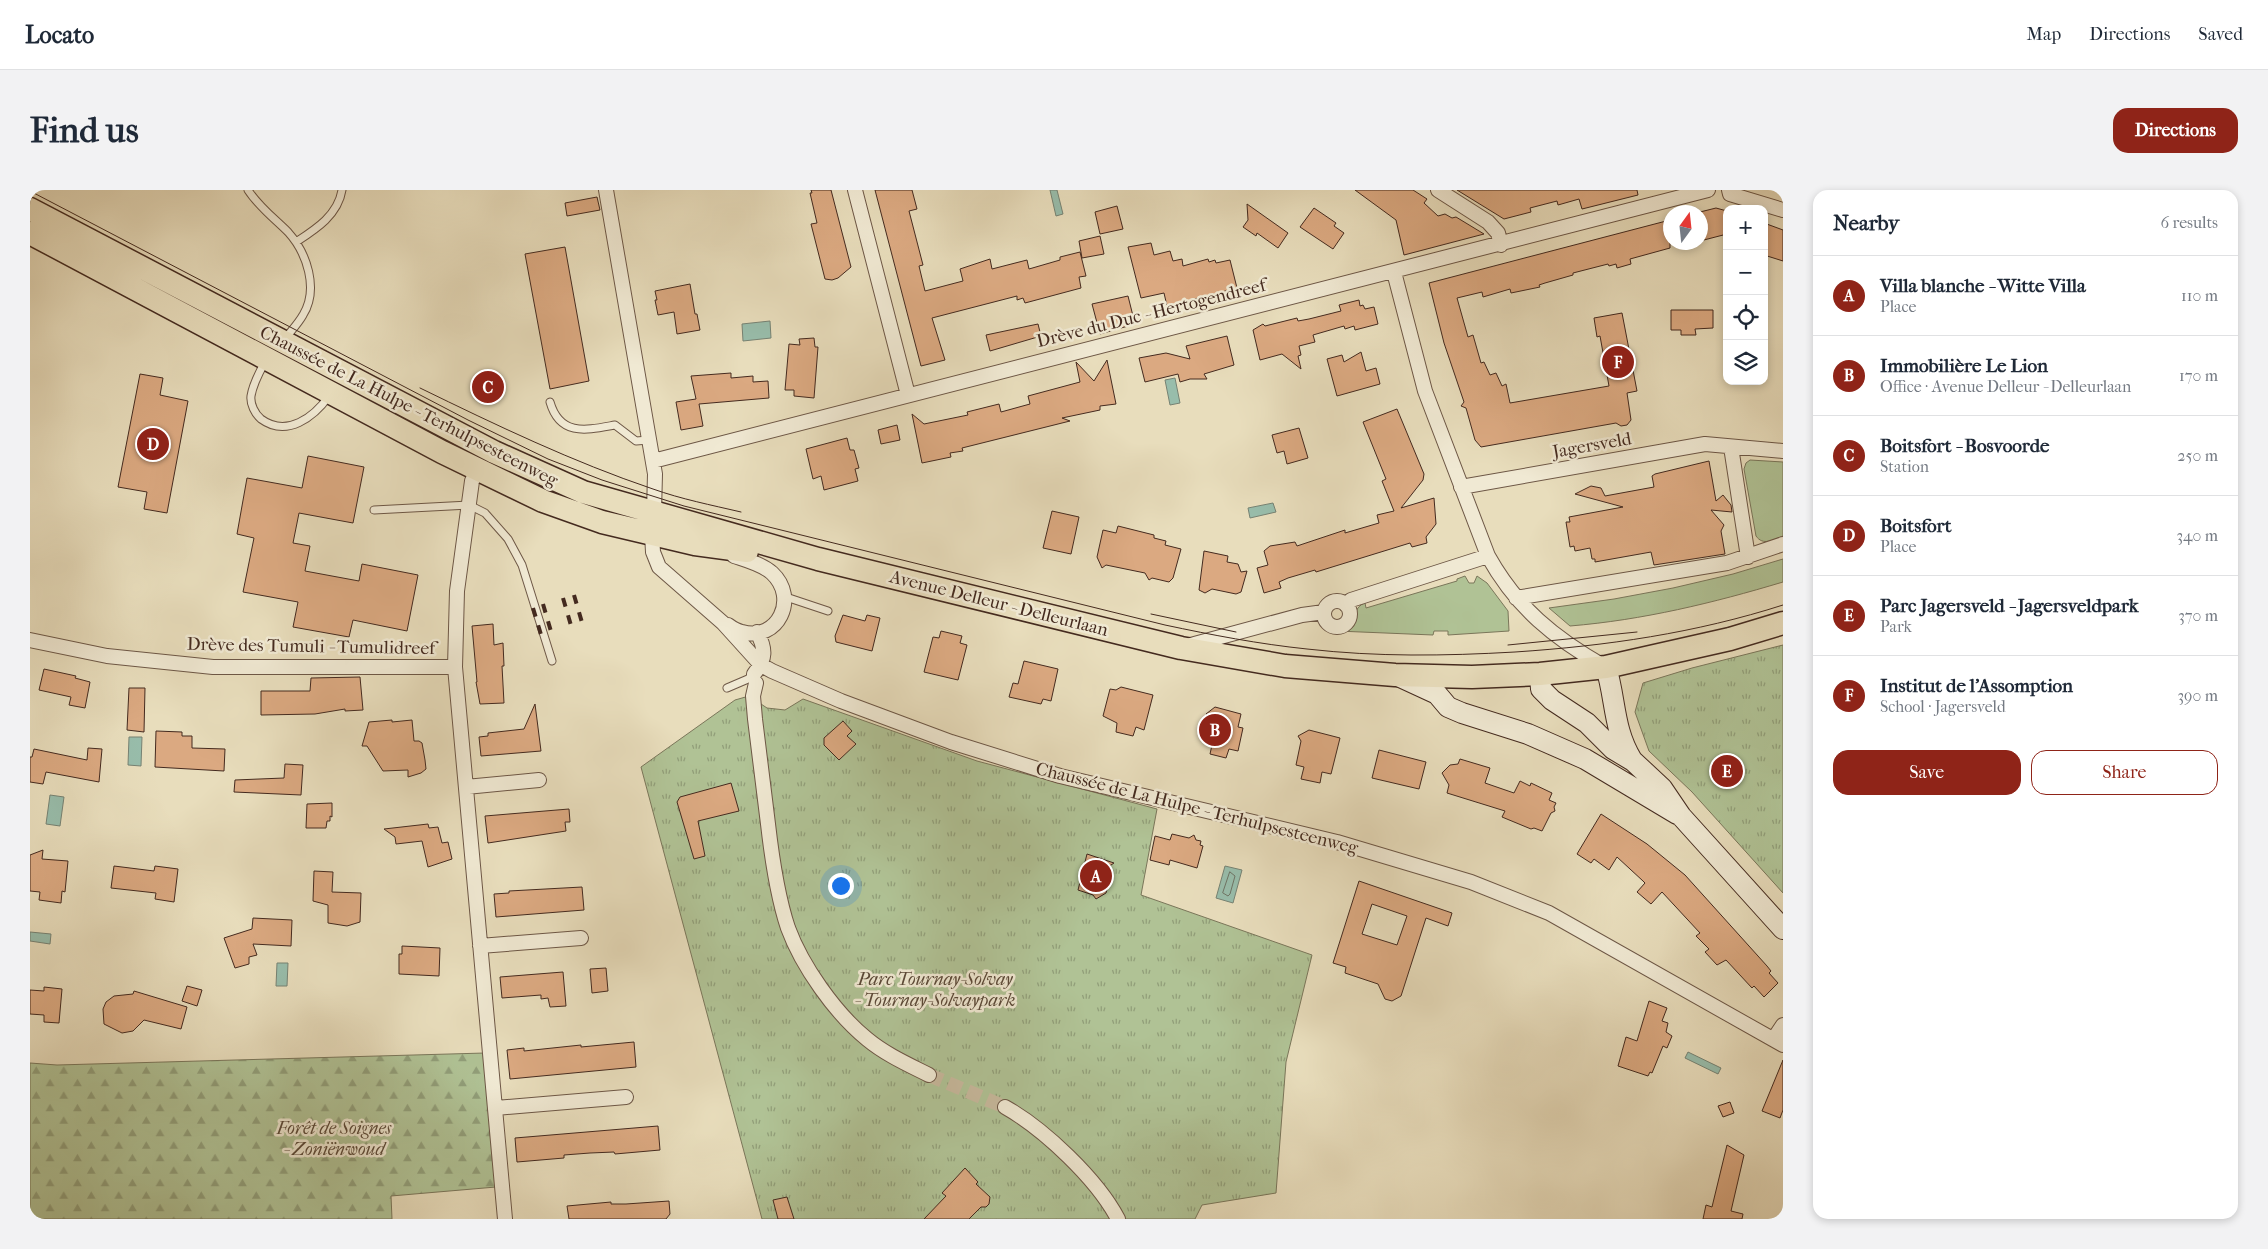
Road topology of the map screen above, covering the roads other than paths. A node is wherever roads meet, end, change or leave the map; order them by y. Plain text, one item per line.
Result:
1 (248, 190) edge
2 (342, 190) edge
3 (606, 190) edge
4 (855, 190) edge
5 (1438, 190) edge
6 (1708, 190) edge
7 (1728, 190) edge
8 (30, 210) edge
9 (1783, 210) edge
10 (30, 233) edge
11 (296, 242) junction
12 (1501, 244) junction
13 (1394, 272) junction
14 (275, 350) junction
15 (331, 392) junction
16 (908, 395) junction
17 (550, 402) dead end
18 (649, 440) junction
19 (1730, 447) junction
20 (1783, 451) edge
21 (653, 461) junction
22 (477, 470) junction
23 (1461, 487) junction
24 (469, 505) junction
25 (374, 510) dead end
26 (653, 523) junction
27 (695, 544) junction
28 (1783, 544) edge
29 (1488, 556) junction
30 (1748, 557) junction
31 (818, 559) junction
32 (786, 597) junction
33 (1516, 598) junction
34 (1346, 605) junction
35 (828, 611) dead end
36 (1324, 612) junction
37 (724, 623) junction
38 (1783, 624) edge
39 (757, 632) junction
40 (30, 640) edge
41 (1181, 648) junction
42 (552, 660) dead end
43 (455, 667) junction
44 (1606, 667) junction
45 (757, 674) junction
46 (1540, 674) junction
47 (1395, 675) junction
48 (727, 688) dead end
49 (1633, 761) junction
50 (539, 780) dead end
51 (466, 787) junction
52 (1681, 816) junction
53 (1783, 929) edge
54 (581, 938) dead end
55 (480, 946) junction
56 (1783, 1025) edge
57 (1781, 1044) edge
58 (928, 1075) tunnel mouth
59 (626, 1097) dead end
60 (1005, 1107) tunnel mouth
61 (496, 1108) junction
62 (505, 1219) edge
63 (1118, 1219) edge

1 - 11 lane
2 - 11 lane
3 - 18 street
4 - 16 street
5 - 12 street
6 - 12 street, Drève du Duc - Hertogendreef
7 - 9 street
8 - 14 main road, Chaussée de La Hulpe - Terhulpsesteenweg
10 - 14 main road, Chaussée de La Hulpe - Terhulpsesteenweg
11 - 14 lane
12 - 13 street, Drève du Duc - Hertogendreef
13 - 16 street, Drève du Duc - Hertogendreef
13 - 23 street
14 - 15 main road, Chaussée de La Hulpe - Terhulpsesteenweg
14 - 15 lane
14 - 26 main road, Chaussée de La Hulpe - Terhulpsesteenweg
15 - 22 main road, Chaussée de La Hulpe - Terhulpsesteenweg
16 - 21 street, Drève du Duc - Hertogendreef
17 - 18 lane
18 - 21 street
19 - 20 street, Jagersveld
19 - 23 street, Jagersveld
19 - 30 street
21 - 26 street
22 - 24 street, Drève des Tumuli - Tumulidreef
22 - 26 main road, Chaussée de La Hulpe - Terhulpsesteenweg
23 - 29 street
24 - 25 lane
24 - 42 lane
24 - 43 street, Drève des Tumuli - Tumulidreef
26 - 27 main road, Chaussée de La Hulpe - Terhulpsesteenweg
26 - 31 main road, Chaussée de La Hulpe - Terhulpsesteenweg
26 - 37 street, Chaussée de La Hulpe - Terhulpsesteenweg
27 - 31 main road, Chaussée de La Hulpe - Terhulpsesteenweg
27 - 32 street
28 - 30 street
29 - 33 street
29 - 34 street
30 - 33 street
31 - 41 main road, Avenue Delleur - Delleurlaan
32 - 35 lane
32 - 39 street
33 - 44 street
34 - 36 street
34 - 36 street
36 - 41 street
37 - 39 street
37 - 45 street, Chaussée de La Hulpe - Terhulpsesteenweg
38 - 44 main road, Avenue Delleur - Delleurlaan
39 - 45 street
40 - 43 street, Drève des Tumuli - Tumulidreef
41 - 47 main road, Avenue Delleur - Delleurlaan
43 - 51 street
44 - 46 main road, Avenue Delleur - Delleurlaan
44 - 49 main road
45 - 48 lane
45 - 57 street, Chaussée de La Hulpe - Terhulpsesteenweg
45 - 58 street
46 - 47 main road, Avenue Delleur - Delleurlaan
46 - 49 main road
47 - 52 main road
49 - 52 main road
50 - 51 street
51 - 55 street
52 - 53 main road
54 - 55 street
55 - 61 street
56 - 57 street
59 - 61 street
60 - 63 street
61 - 62 street

